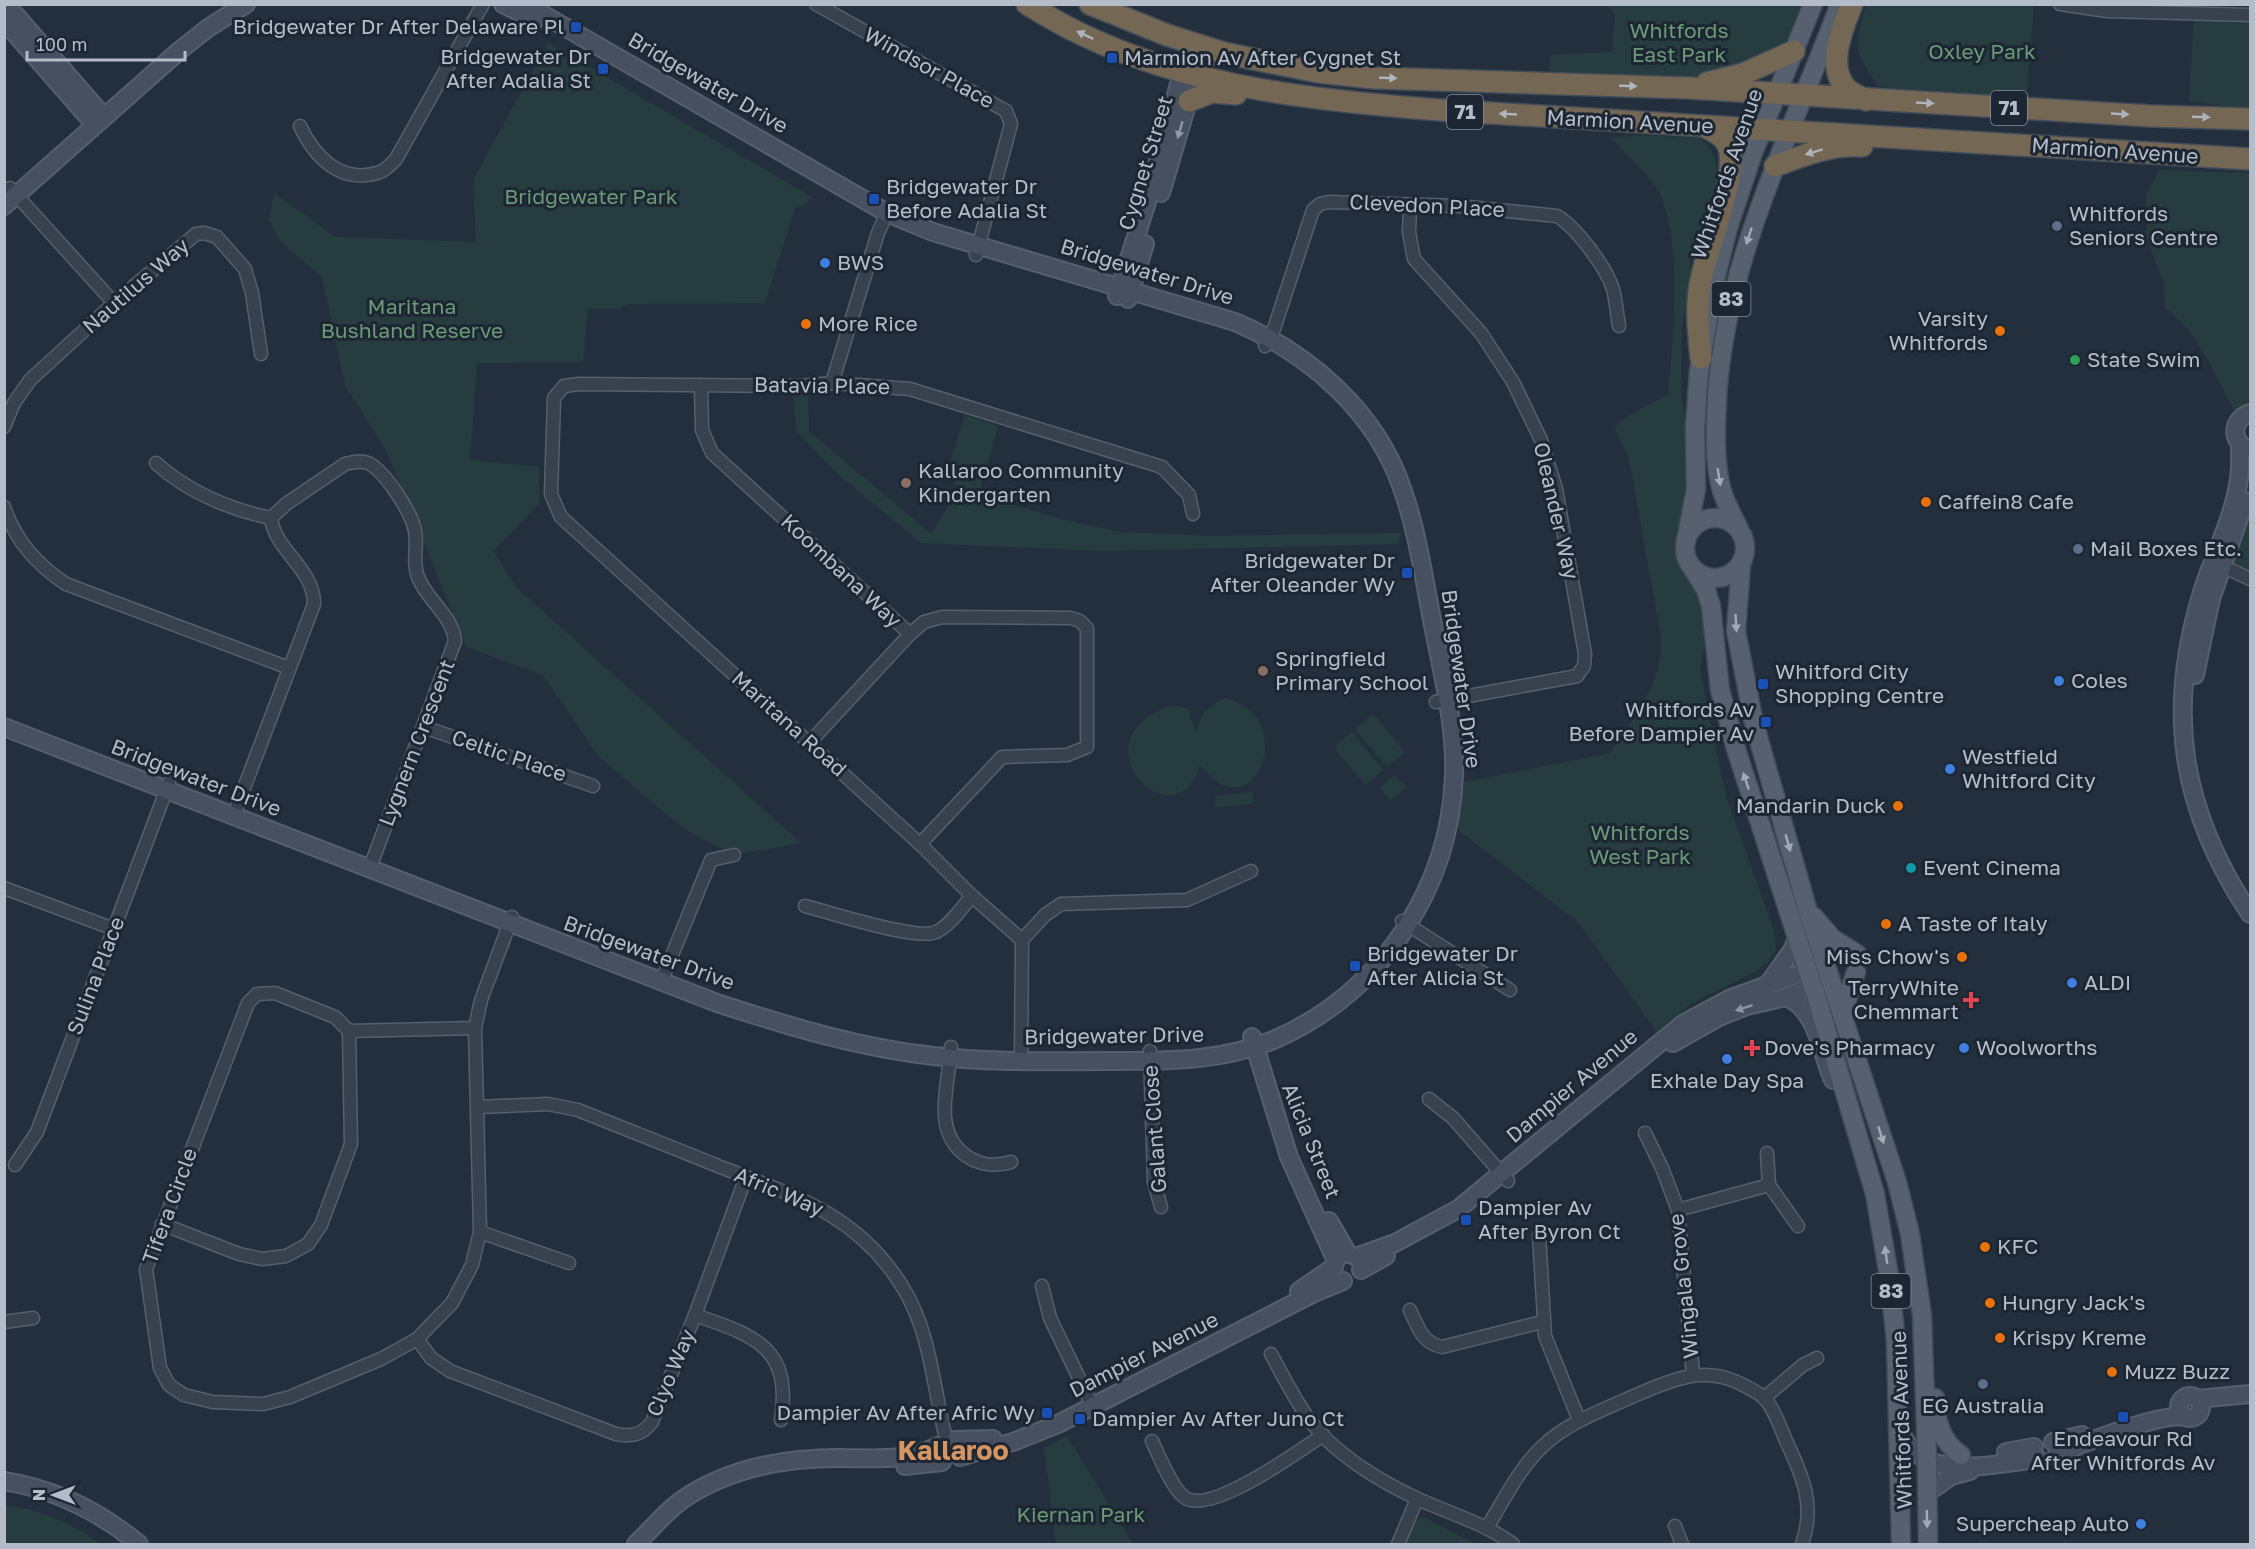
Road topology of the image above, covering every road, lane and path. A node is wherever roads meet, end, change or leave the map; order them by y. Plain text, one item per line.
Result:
1 (6, 4) edge
2 (227, 4) edge
3 (246, 4) edge
4 (483, 4) edge
5 (503, 4) edge
6 (525, 4) edge
7 (816, 4) edge
8 (1027, 4) edge
9 (1090, 4) edge
10 (1813, 4) edge
11 (1840, 4) edge
12 (1852, 4) edge
13 (2060, 4) edge
14 (2107, 8) edge
15 (2249, 11) edge
16 (4, 21) edge
17 (1167, 35) junction
18 (1794, 51) junction
19 (1224, 52) junction
20 (1190, 73) junction
21 (1689, 88) junction
22 (1778, 93) junction
23 (1806, 95) junction
24 (1867, 100) junction
25 (1189, 101) junction
26 (1322, 101) junction
27 (96, 117) junction
28 (2250, 119) edge
29 (300, 126) dead end
30 (1706, 127) junction
31 (1762, 128) junction
32 (1791, 130) junction
33 (2017, 144) junction
34 (2250, 159) edge
35 (1775, 166) junction
36 (9, 196) edge
37 (1410, 206) junction
38 (885, 217) junction
39 (978, 250) junction
40 (1124, 293) junction
41 (114, 303) junction
42 (1618, 326) dead end
43 (1268, 342) junction
44 (261, 354) dead end
45 (1701, 358) junction
46 (832, 383) junction
47 (701, 384) junction
48 (558, 392) joint
49 (2250, 413) edge
50 (4, 427) edge
51 (2245, 447) edge
52 (156, 463) dead end
53 (2250, 474) edge
54 (4, 507) edge
55 (1193, 514) dead end
56 (272, 518) junction
57 (1739, 529) junction
58 (1686, 541) junction
59 (2218, 564) junction
60 (1741, 565) junction
61 (1693, 569) junction
62 (2250, 579) edge
63 (910, 634) junction
64 (289, 668) junction
65 (1441, 702) junction
66 (4, 716) edge
67 (4, 727) edge
68 (424, 727) junction
69 (810, 742) junction
70 (593, 786) dead end
71 (167, 787) junction
72 (235, 812) junction
73 (920, 844) junction
74 (734, 855) dead end
75 (370, 866) junction
76 (1251, 871) dead end
77 (4, 888) edge
78 (972, 896) junction
79 (2250, 897) edge
80 (804, 906) dead end
81 (1807, 908) junction
82 (2250, 914) edge
83 (511, 920) junction
84 (1405, 923) junction
85 (114, 929) junction
86 (1797, 937) junction
87 (1022, 940) junction
88 (1828, 972) junction
89 (663, 978) junction
90 (1811, 978) junction
91 (1769, 983) junction
92 (1510, 990) dead end
93 (1786, 997) junction
94 (1842, 1016) junction
95 (474, 1028) junction
96 (349, 1031) junction
97 (1255, 1041) junction
98 (951, 1053) junction
99 (1021, 1056) junction
100 (1150, 1056) junction
101 (1429, 1099) dead end
102 (478, 1107) junction
103 (1854, 1114) junction
104 (1645, 1133) dead end
105 (1767, 1153) dead end
106 (1011, 1162) dead end
107 (15, 1165) dead end
108 (746, 1177) junction
109 (1505, 1178) junction
110 (1768, 1185) junction
111 (1161, 1207) dead end
112 (1678, 1210) junction
113 (162, 1224) junction
114 (1798, 1226) dead end
115 (480, 1232) junction
116 (1539, 1234) dead end
117 (570, 1263) dead end
118 (1346, 1265) junction
119 (1042, 1286) dead end
120 (1410, 1310) dead end
121 (695, 1315) junction
122 (33, 1318) dead end
123 (4, 1322) edge
124 (1542, 1322) junction
125 (417, 1339) junction
126 (1923, 1342) junction
127 (1271, 1354) dead end
128 (1817, 1359) dead end
129 (1693, 1374) junction
130 (2250, 1394) edge
131 (1764, 1398) junction
132 (1090, 1401) junction
133 (2250, 1403) edge
134 (2190, 1407) junction
135 (1897, 1418) junction
136 (782, 1420) dead end
137 (1579, 1420) junction
138 (1323, 1435) junction
139 (1152, 1441) dead end
140 (945, 1447) junction
141 (1960, 1455) junction
142 (2032, 1456) junction
143 (1925, 1458) junction
144 (1899, 1476) junction
145 (4, 1480) edge
146 (4, 1490) edge
147 (1927, 1493) junction
148 (1417, 1499) junction
149 (1488, 1526) junction
150 (1675, 1526) dead end
151 (125, 1545) edge
152 (139, 1545) edge
153 (636, 1545) edge
154 (648, 1545) edge
155 (1398, 1545) edge
156 (1513, 1545) edge
157 (1682, 1545) edge
158 (1802, 1545) edge
159 (1900, 1545) edge
160 (1928, 1545) edge

1 - 27 street
2 - 27 street
3 - 27 street
4 - 29 street
5 - 38 street, Bridgewater Drive
6 - 38 street, Bridgewater Drive
7 - 39 street, Windsor Place
20 -> 8 highway, Marmion Avenue / 71
9 - 17 highway, Marmion Avenue / 71
10 - 18 main road, Whitfords Avenue / 83
11 - 23 main road, Whitfords Avenue / 83
12 - 24 highway
13 - 14 street
14 - 15 street
16 - 27 street
17 - 19 highway, Marmion Avenue / 71
17 - 20 highway
18 - 21 highway
18 - 22 main road, Whitfords Avenue / 83
19 - 20 street, Cygnet Street
19 -> 21 highway, Marmion Avenue / 71
20 - 25 street, Cygnet Street
20 - 26 highway, Marmion Avenue / 71
20 - 40 street, Cygnet Street
21 - 22 highway, Marmion Avenue / 71
22 - 23 highway, Marmion Avenue / 71
22 - 31 main road, Whitfords Avenue / 83
23 - 24 highway, Marmion Avenue / 71
23 - 32 main road, Whitfords Avenue / 83
24 -> 28 highway, Marmion Avenue / 71
25 - 26 highway
25 -> 40 street, Cygnet Street
30 -> 26 highway, Marmion Avenue / 71
27 - 36 street
30 - 31 highway, Marmion Avenue / 71
30 - 45 highway
31 - 32 highway, Marmion Avenue / 71
31 - 45 main road, Whitfords Avenue / 83
32 - 33 highway, Marmion Avenue / 71
32 - 35 main road, Whitfords Avenue / 83
33 - 34 highway, Marmion Avenue / 71
33 -> 35 highway
35 -> 57 main road, Whitfords Avenue / 83
36 - 41 street
37 - 42 street, Clevedon Place
37 - 43 street, Clevedon Place
37 - 65 street, Oleander Way
38 - 39 street, Bridgewater Drive
38 - 46 street
39 - 40 street, Bridgewater Drive
40 - 43 street, Bridgewater Drive
41 - 44 street, Nautilus Way
41 - 50 street, Nautilus Way
43 - 65 street, Bridgewater Drive
45 - 58 main road, Whitfords Avenue / 83
46 - 47 street, Batavia Place
46 - 55 street, Batavia Place
47 - 48 street, Batavia Place
47 - 63 street, Koombana Way
48 - 69 street, Maritana Road
49 - 51 street
51 - 59 street
52 - 56 street
53 - 59 street
54 - 64 street
56 - 64 street
56 - 68 street, Lygnern Crescent
57 - 58 main road
57 - 60 main road, 83
58 - 61 main road, 83
59 - 62 street
59 - 79 street
59 - 82 street
60 - 61 main road
60 -> 81 main road, Whitfords Avenue / 83
86 -> 61 main road, Whitfords Avenue / 83
63 - 69 street
63 - 73 street, Koombana Way
64 - 72 street
65 - 84 street, Bridgewater Drive
66 - 71 street, Bridgewater Drive
67 - 71 street, Bridgewater Drive
68 - 70 street, Celtic Place
68 - 75 street, Lygnern Crescent
69 - 73 street, Maritana Road
71 - 72 street, Bridgewater Drive
71 - 85 street, Sulina Place
72 - 75 street, Bridgewater Drive
73 - 78 street, Maritana Road
74 - 89 street
75 - 83 street, Bridgewater Drive
76 - 87 street
77 - 85 street
78 - 80 street
78 - 87 street, Maritana Road
81 - 88 main road, Whitfords Avenue / 83
81 - 94 main road
83 - 89 street, Bridgewater Drive
83 - 95 street, Tifera Circle
84 - 92 street
84 - 97 street, Bridgewater Drive
85 - 107 street, Sulina Place
86 - 90 main road, Whitfords Avenue / 83
86 - 91 street
87 - 99 street
88 - 90 street, Dampier Avenue
88 - 94 main road, Whitfords Avenue / 83
89 - 98 street, Bridgewater Drive
90 - 91 street, Dampier Avenue
90 - 93 street, Dampier Avenue
90 - 103 main road, Whitfords Avenue / 83
91 - 109 street, Dampier Avenue
93 - 103 street
93 -> 109 street, Dampier Avenue
94 -> 126 main road, Whitfords Avenue / 83
95 - 96 street
95 - 102 street, Tifera Circle
96 - 113 street, Tifera Circle
96 - 113 street
97 - 100 street, Bridgewater Drive
97 - 118 street, Alicia Street
98 - 99 street, Bridgewater Drive
98 - 106 street
99 - 100 street, Bridgewater Drive
100 - 111 street, Galant Close
101 - 109 street
102 - 108 street, Afric Way
102 - 115 street, Tifera Circle
135 -> 103 main road, Whitfords Avenue / 83
104 - 112 street, Wingala Grove
105 - 110 street
108 - 121 street, Clyo Way
108 - 140 street, Afric Way
109 - 118 street, Dampier Avenue
110 - 112 street
110 - 114 street
112 - 129 street, Wingala Grove
113 - 125 street, Tifera Circle
115 - 117 street
115 - 125 street, Tifera Circle
116 - 124 street
118 - 132 street, Dampier Avenue
119 - 132 street
120 - 124 street
121 - 125 street, Clyo Way
121 - 136 street
122 - 123 street
124 - 137 street
126 - 141 main road
126 - 143 main road, Whitfords Avenue / 83
127 - 138 street
128 - 131 street
129 - 131 street
129 - 137 street
130 - 134 street
131 - 158 street
132 - 140 street, Dampier Avenue
132 - 140 street, Dampier Avenue
133 - 134 street
134 - 142 street
135 - 143 street
135 - 144 main road, Whitfords Avenue / 83
137 - 149 street
138 - 139 street
138 - 148 street
140 - 153 street, Dampier Avenue
140 - 154 street, Dampier Avenue
141 - 142 street
141 - 143 street
142 - 143 street
142 - 147 street
143 - 144 street
143 - 147 main road, Whitfords Avenue / 83
144 - 159 main road, Whitfords Avenue / 83
145 - 152 street
146 - 151 street
147 -> 160 main road, Whitfords Avenue / 83
148 - 149 street
148 - 155 street
149 - 156 street
150 - 157 street

